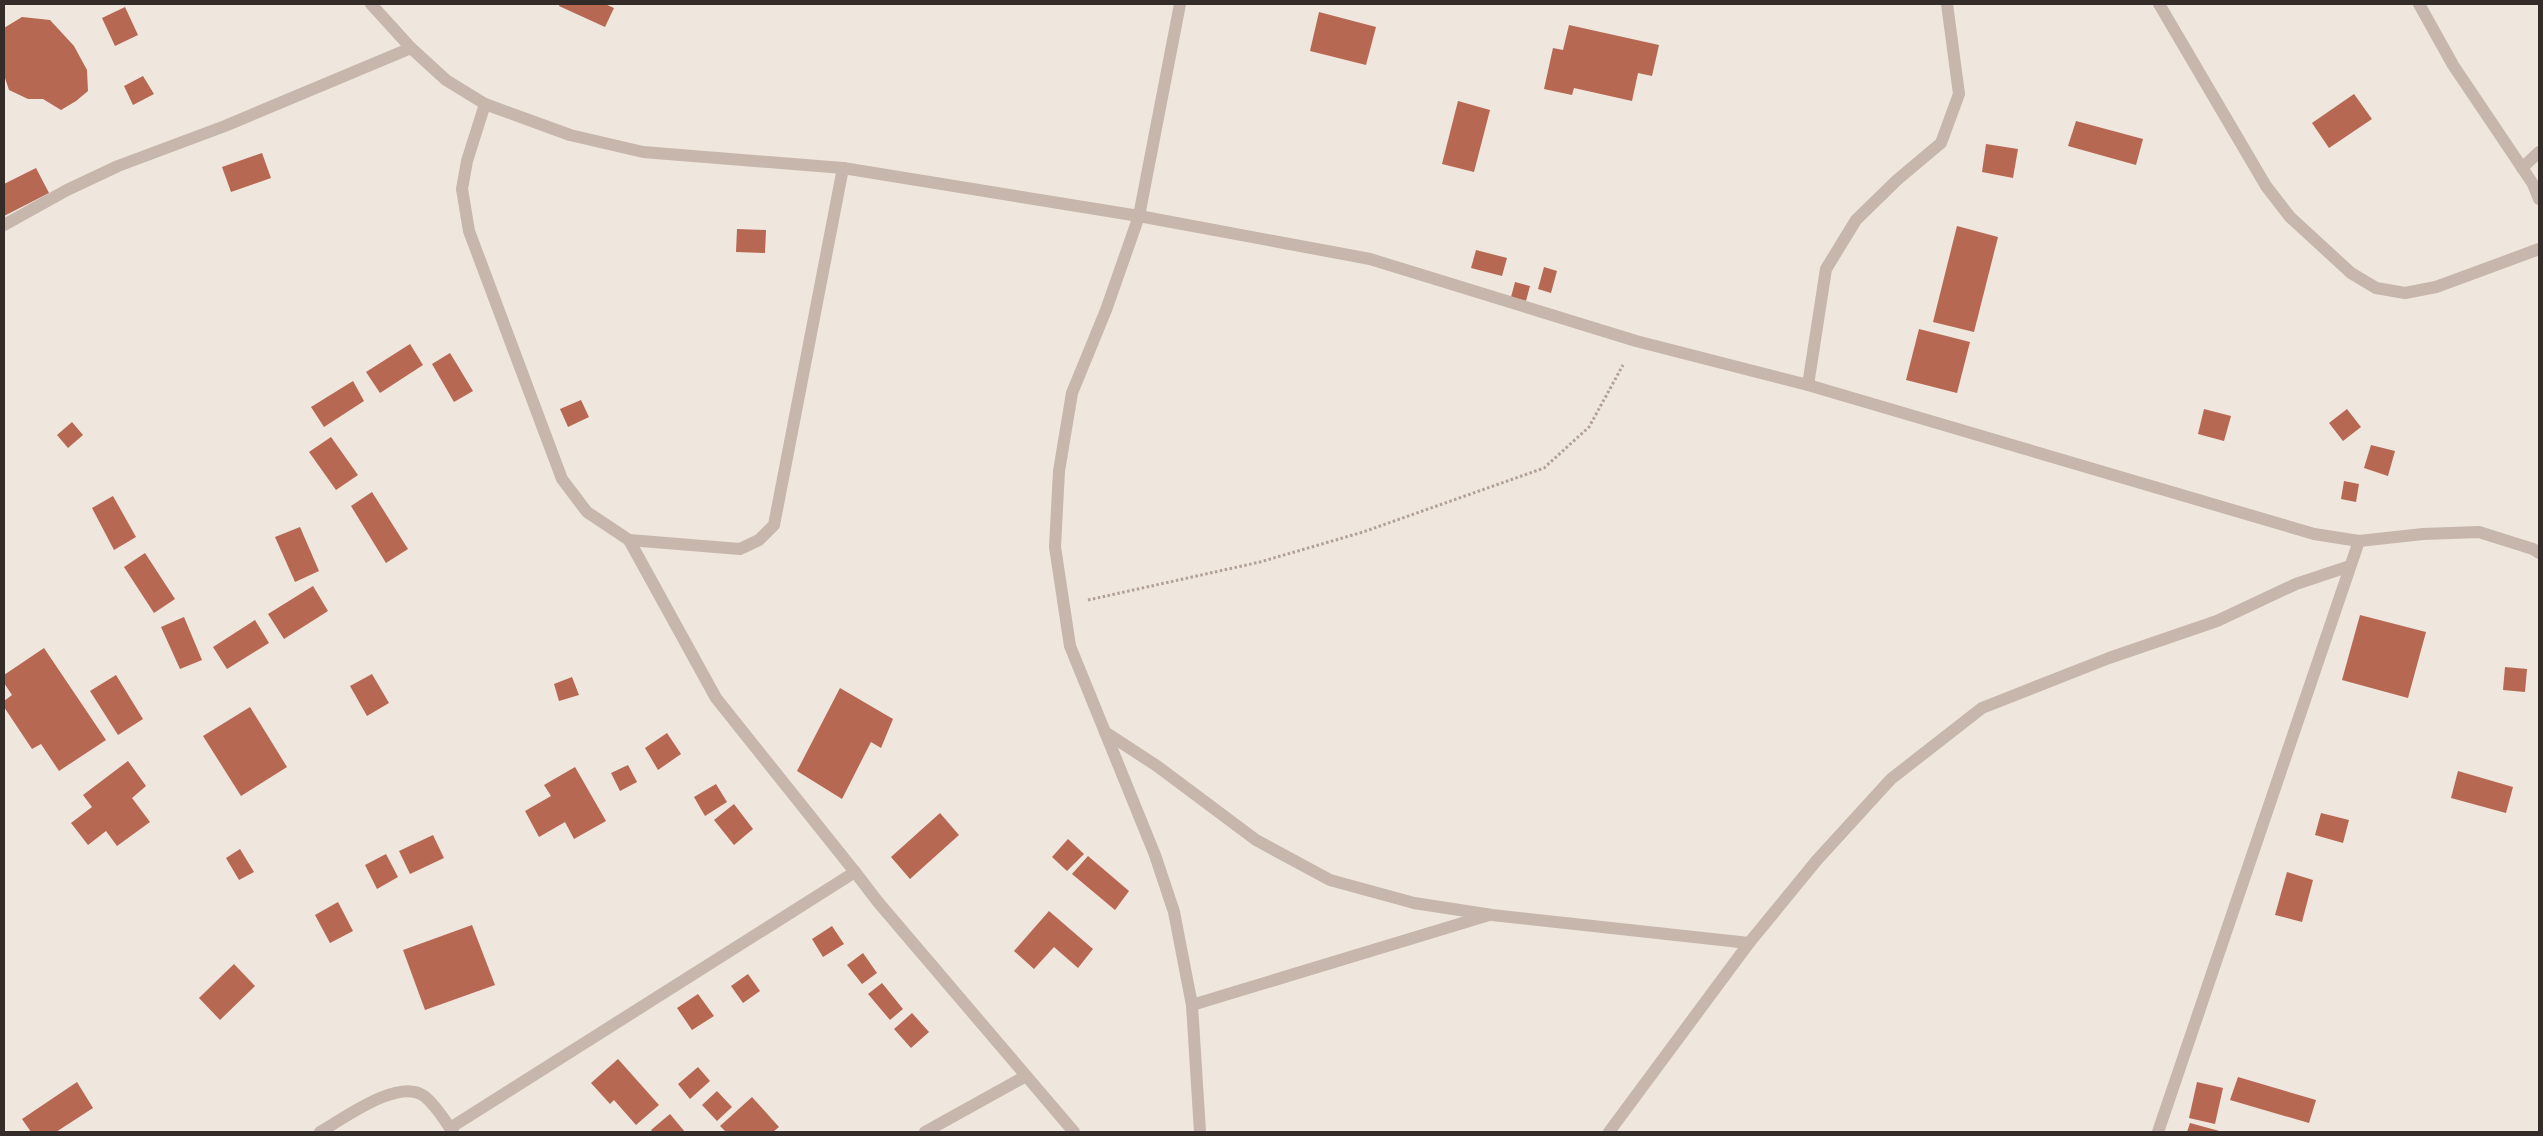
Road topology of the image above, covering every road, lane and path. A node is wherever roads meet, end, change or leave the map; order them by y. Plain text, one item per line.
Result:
1 (371, 4) edge
2 (1180, 4) edge
3 (1947, 4) edge
4 (2159, 4) edge
5 (2419, 4) edge
6 (411, 48) junction
7 (485, 104) junction
8 (2539, 152) edge
9 (843, 168) junction
10 (2522, 168) junction
11 (2539, 198) edge
12 (1139, 216) junction
13 (4, 226) edge
14 (2539, 249) edge
15 (1636, 341) junction
16 (1808, 386) junction
17 (629, 540) junction
18 (2360, 541) junction
19 (2539, 553) edge
20 (2350, 566) junction
21 (1064, 605) junction
22 (1106, 732) junction
23 (854, 872) junction
24 (1492, 914) junction
25 (1749, 943) junction
26 (1192, 1005) junction
27 (1026, 1076) junction
28 (452, 1130) edge
29 (320, 1132) edge
30 (925, 1132) edge
31 (1074, 1132) edge
32 (1200, 1132) edge
33 (1609, 1132) edge
34 (2158, 1132) edge

1 - 6 street
2 - 12 street
3 - 16 street
4 - 14 street
5 - 10 street
6 - 7 street
6 - 13 street
7 - 9 street
7 - 17 street
8 - 10 street
9 - 12 street
9 - 17 street
10 - 11 street
12 - 15 street
12 - 21 street
15 - 16 street
15 - 21 path
16 - 18 street
17 - 23 street
18 - 19 street
18 - 20 street
20 - 25 street
20 - 34 street
21 - 22 street
22 - 24 street
22 - 26 street
23 - 27 street
23 - 28 street
24 - 25 street
24 - 26 street
25 - 33 street
26 - 32 street
27 - 30 street
27 - 31 street
28 - 29 street

